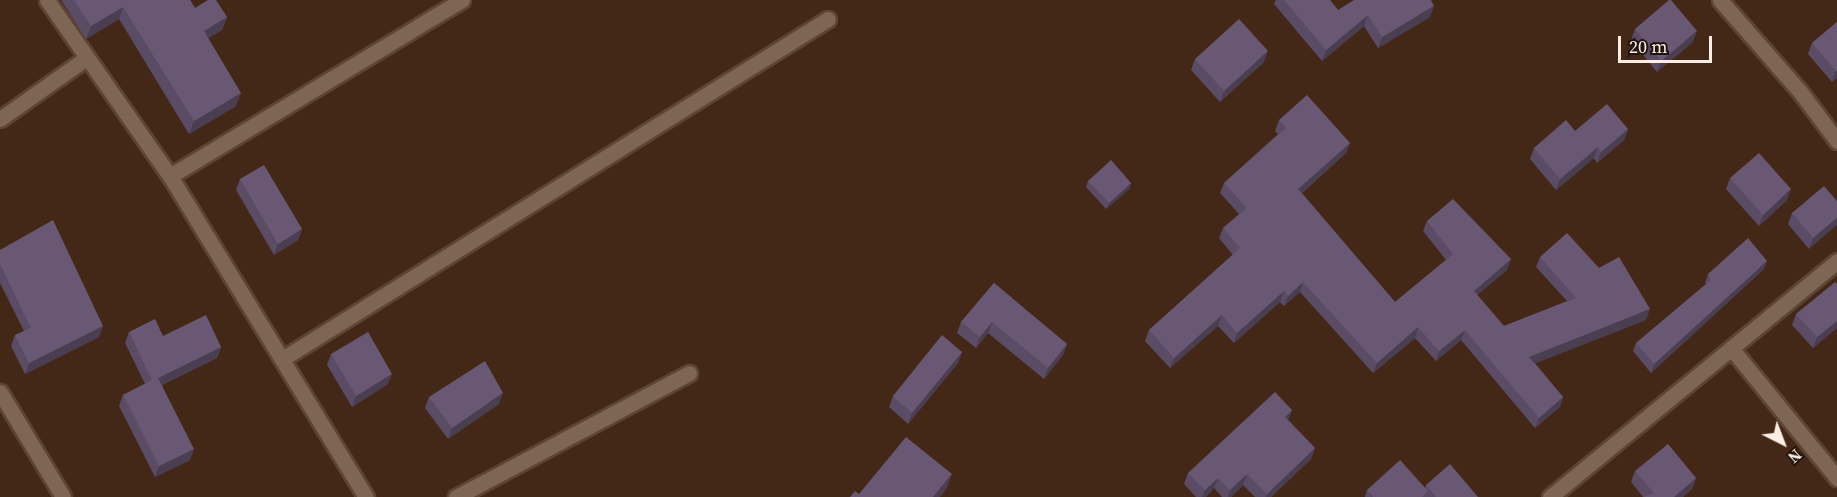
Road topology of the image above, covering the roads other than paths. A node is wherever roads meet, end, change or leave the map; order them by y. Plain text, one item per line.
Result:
1 (47, 0) edge
2 (462, 0) edge
3 (1720, 0) edge
4 (828, 19) dead end
5 (86, 58) junction
6 (0, 119) edge
7 (1837, 141) edge
8 (170, 176) junction
9 (1837, 261) edge
10 (1731, 348) junction
11 (282, 359) junction
12 (689, 373) dead end
13 (0, 392) edge
14 (1837, 478) edge
15 (63, 497) edge
16 (366, 497) edge
17 (456, 497) edge
18 (1550, 497) edge

1 - 5 street
2 - 8 street
3 - 7 street
4 - 11 street
5 - 6 street
5 - 8 street
8 - 11 street
9 - 10 street
10 - 14 street
10 - 18 street
11 - 16 street
12 - 17 street
13 - 15 street

